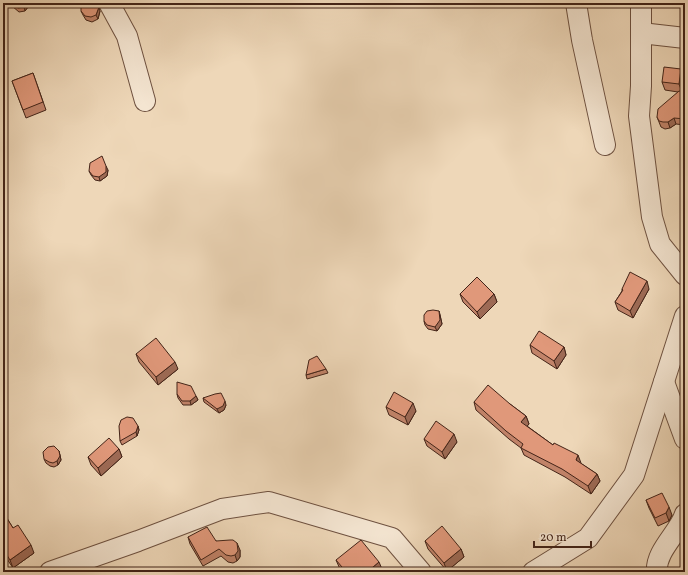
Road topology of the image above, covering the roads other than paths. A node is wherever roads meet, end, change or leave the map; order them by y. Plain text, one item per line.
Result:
1 (109, 3) edge
2 (576, 3) edge
3 (641, 3) edge
4 (641, 33) junction
5 (685, 38) edge
6 (145, 101) dead end
7 (605, 145) dead end
8 (685, 275) edge
9 (685, 316) edge
10 (664, 382) junction
11 (685, 439) edge
12 (685, 514) edge
13 (50, 572) edge
14 (421, 572) edge
15 (533, 572) edge
16 (657, 572) edge

1 - 6 street
2 - 7 street
3 - 4 street
4 - 5 street
4 - 8 street
9 - 10 street
10 - 11 street
10 - 15 street
12 - 16 street
13 - 14 street

